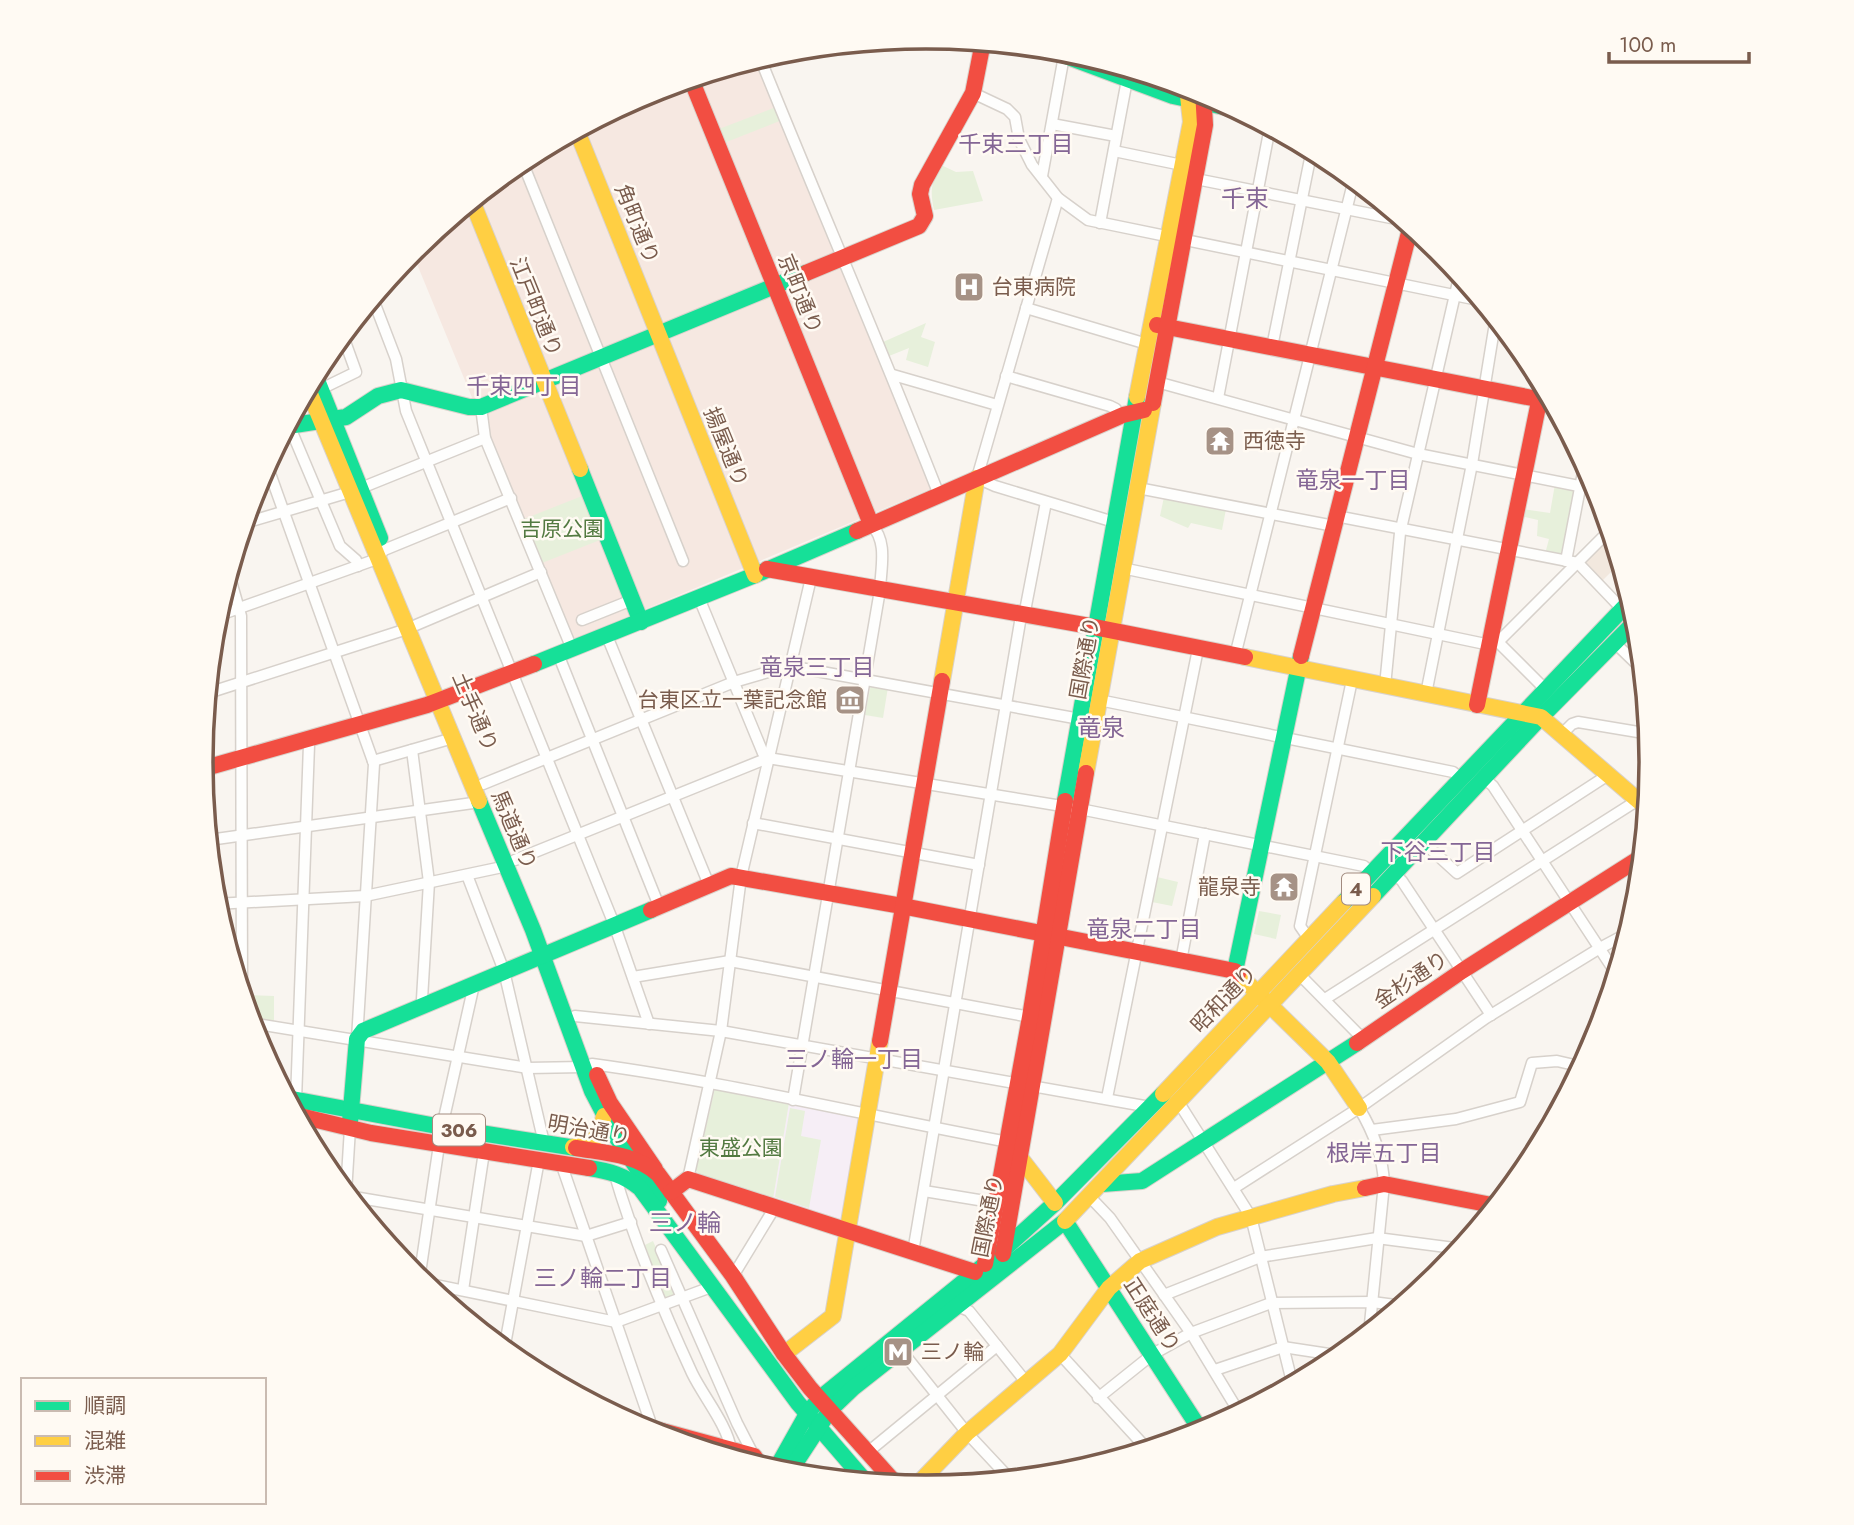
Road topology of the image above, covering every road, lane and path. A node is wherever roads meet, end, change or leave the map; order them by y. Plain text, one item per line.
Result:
1 (981, 52) edge
2 (1063, 62) edge
3 (764, 68) edge
4 (1116, 74) edge
5 (1138, 81) edge
6 (695, 88) edge
7 (973, 93) junction
8 (1180, 96) edge
9 (1197, 102) edge
10 (1201, 103) edge
11 (1052, 124) junction
12 (1116, 136) junction
13 (1268, 137) edge
14 (580, 139) edge
15 (1114, 150) junction
16 (1309, 161) edge
17 (1182, 165) junction
18 (526, 172) edge
19 (1042, 176) junction
20 (1196, 179) junction
21 (1351, 189) edge
22 (1258, 191) junction
23 (1058, 198) junction
24 (1301, 199) junction
25 (1346, 209) junction
26 (476, 210) edge
27 (1386, 217) edge
28 (1100, 223) junction
29 (1407, 236) edge
30 (1167, 237) junction
31 (1184, 241) junction
32 (1246, 253) junction
33 (842, 258) junction
34 (1290, 261) junction
35 (1331, 270) junction
36 (1396, 283) junction
37 (774, 286) junction
38 (1457, 286) edge
39 (1455, 296) junction
40 (1468, 298) edge
41 (1026, 308) junction
42 (377, 309) edge
43 (1159, 325) junction
44 (1494, 330) edge
45 (659, 334) junction
46 (1229, 339) junction
47 (1147, 344) junction
48 (347, 347) edge
49 (1272, 347) junction
50 (1310, 355) junction
51 (601, 358) junction
52 (1374, 367) junction
53 (892, 375) junction
54 (1006, 376) junction
55 (1435, 379) junction
56 (324, 381) edge
57 (543, 382) junction
58 (1157, 382) junction
59 (1485, 389) junction
60 (401, 390) junction
61 (318, 392) edge
62 (1218, 398) junction
63 (1541, 400) edge
64 (997, 405) junction
65 (1545, 405) edge
66 (481, 407) junction
67 (1153, 408) junction
68 (1135, 412) junction
69 (1118, 418) junction
70 (1294, 419) junction
71 (328, 421) junction
72 (299, 425) edge
73 (293, 437) edge
74 (1356, 437) junction
75 (485, 438) junction
76 (1418, 454) junction
77 (426, 462) junction
78 (1472, 464) junction
79 (1524, 475) junction
80 (977, 478) junction
81 (1581, 479) edge
82 (272, 480) edge
83 (1580, 486) junction
84 (1585, 487) edge
85 (1138, 488) junction
86 (355, 490) junction
87 (939, 495) junction
88 (511, 498) junction
89 (321, 502) junction
90 (1046, 502) junction
91 (283, 512) junction
92 (1270, 513) junction
93 (256, 520) edge
94 (1335, 521) junction
95 (1114, 522) junction
96 (451, 523) junction
97 (871, 524) junction
98 (1401, 528) junction
99 (1604, 535) edge
100 (1458, 540) junction
101 (1509, 550) junction
102 (381, 554) junction
103 (799, 555) junction
104 (683, 561) dead end
105 (1572, 562) junction
106 (358, 566) junction
107 (1122, 568) junction
108 (541, 572) junction
109 (761, 572) junction
110 (807, 577) junction
111 (308, 584) junction
112 (880, 590) junction
113 (235, 592) edge
114 (1249, 594) junction
115 (481, 596) junction
116 (699, 598) junction
117 (632, 600) junction
118 (1621, 600) edge
119 (954, 603) junction
120 (1314, 607) junction
121 (240, 608) junction
122 (1623, 608) edge
123 (230, 612) edge
124 (1023, 616) junction
125 (582, 620) dead end
126 (640, 622) junction
127 (1392, 624) junction
128 (411, 627) junction
129 (1103, 629) junction
130 (1628, 629) edge
131 (1439, 633) junction
132 (607, 636) junction
133 (1494, 643) junction
134 (1615, 643) junction
135 (1198, 649) junction
136 (565, 651) junction
137 (334, 654) junction
138 (1234, 656) junction
139 (1633, 660) edge
140 (789, 666) junction
141 (1298, 669) junction
142 (513, 673) junction
143 (863, 679) junction
144 (1352, 680) junction
145 (240, 682) junction
146 (734, 682) junction
147 (1385, 686) junction
148 (1545, 689) junction
149 (218, 690) edge
150 (939, 692) junction
151 (1426, 694) junction
152 (1099, 699) junction
153 (442, 700) junction
154 (1477, 705) junction
155 (1007, 706) junction
156 (1521, 714) junction
157 (1183, 717) junction
158 (1541, 717) junction
159 (1080, 719) junction
160 (641, 720) junction
161 (360, 724) junction
162 (1639, 732) edge
163 (1561, 735) junction
164 (1285, 737) junction
165 (453, 738) junction
166 (307, 739) junction
167 (592, 739) junction
168 (1338, 748) junction
169 (411, 750) junction
170 (241, 758) junction
171 (547, 758) junction
172 (768, 758) junction
173 (373, 761) junction
174 (213, 766) edge
175 (849, 772) junction
176 (1608, 775) junction
177 (1460, 778) junction
178 (1484, 778) junction
179 (482, 784) junction
180 (923, 784) junction
181 (673, 796) junction
182 (990, 796) junction
183 (480, 802) junction
184 (1639, 802) edge
185 (1639, 807) edge
186 (1073, 808) junction
187 (418, 811) junction
188 (371, 817) junction
189 (623, 818) junction
190 (753, 823) junction
191 (1161, 825) junction
192 (307, 826) junction
193 (1521, 830) junction
194 (1205, 834) junction
195 (241, 835) junction
196 (578, 836) junction
197 (218, 839) edge
198 (838, 839) junction
199 (1423, 842) junction
200 (1262, 845) junction
201 (911, 852) junction
202 (1316, 856) junction
203 (1541, 861) junction
204 (1633, 862) edge
205 (511, 863) junction
206 (979, 865) junction
207 (1371, 873) junction
208 (1394, 873) junction
209 (467, 875) junction
210 (740, 877) junction
211 (429, 882) junction
212 (709, 885) junction
213 (829, 893) junction
214 (365, 896) junction
215 (304, 900) junction
216 (1569, 902) junction
217 (242, 903) junction
218 (227, 904) edge
219 (659, 906) junction
220 (902, 906) junction
221 (969, 920) junction
222 (614, 924) junction
223 (1434, 929) junction
224 (1051, 935) junction
225 (1618, 938) edge
226 (1309, 939) junction
227 (1600, 948) junction
228 (1137, 952) junction
229 (547, 953) junction
230 (242, 961) edge
231 (730, 961) junction
232 (1181, 961) junction
233 (1611, 965) edge
234 (504, 971) junction
235 (1235, 971) junction
236 (1462, 971) junction
237 (1298, 973) junction
238 (633, 977) junction
239 (814, 978) junction
240 (471, 985) junction
241 (888, 991) junction
242 (1325, 999) junction
243 (1263, 1001) junction
244 (956, 1003) junction
245 (424, 1004) junction
246 (1491, 1015) junction
247 (575, 1016) junction
248 (1030, 1017) junction
249 (649, 1024) junction
250 (264, 1025) edge
251 (299, 1030) junction
252 (721, 1031) junction
253 (1362, 1038) junction
254 (356, 1039) junction
255 (803, 1045) junction
256 (458, 1057) junction
257 (878, 1058) junction
258 (1328, 1062) junction
259 (1573, 1065) edge
260 (587, 1066) junction
261 (528, 1068) junction
262 (944, 1070) junction
263 (710, 1082) junction
264 (1026, 1084) junction
265 (294, 1091) edge
266 (1107, 1098) junction
267 (793, 1100) junction
268 (1179, 1103) junction
269 (302, 1105) edge
270 (1150, 1107) junction
271 (303, 1108) edge
272 (1359, 1108) junction
273 (607, 1110) junction
274 (351, 1111) junction
275 (868, 1116) junction
276 (442, 1127) junction
277 (350, 1128) junction
278 (934, 1128) junction
279 (1373, 1130) junction
280 (1204, 1141) junction
281 (1008, 1142) junction
282 (544, 1143) junction
283 (439, 1144) junction
284 (568, 1147) junction
285 (484, 1152) junction
286 (631, 1157) junction
287 (1021, 1159) junction
288 (540, 1160) junction
289 (561, 1163) junction
290 (614, 1172) junction
291 (658, 1174) junction
292 (348, 1178) edge
293 (1080, 1179) junction
294 (688, 1180) junction
295 (1105, 1181) junction
296 (1384, 1184) junction
297 (1234, 1188) junction
298 (924, 1191) junction
299 (671, 1192) junction
300 (1090, 1197) junction
301 (362, 1198) edge
302 (997, 1203) junction
303 (1055, 1203) junction
304 (1487, 1204) edge
305 (775, 1207) junction
306 (429, 1210) junction
307 (1251, 1217) junction
308 (475, 1218) junction
309 (1065, 1221) junction
310 (631, 1222) junction
311 (527, 1226) junction
312 (848, 1232) junction
313 (586, 1236) junction
314 (1377, 1238) junction
315 (684, 1245) junction
316 (1450, 1247) edge
317 (1004, 1249) junction
318 (662, 1250) dead end
319 (912, 1252) junction
320 (1260, 1257) junction
321 (1140, 1261) junction
322 (422, 1267) edge
323 (986, 1270) junction
324 (733, 1276) junction
325 (442, 1286) edge
326 (715, 1286) junction
327 (1110, 1288) junction
328 (463, 1290) junction
329 (1164, 1295) junction
330 (682, 1298) junction
331 (513, 1300) junction
332 (1271, 1303) junction
333 (1372, 1303) junction
334 (1390, 1305) edge
335 (662, 1306) junction
336 (957, 1306) junction
337 (1370, 1321) edge
338 (616, 1322) junction
339 (1191, 1333) junction
340 (506, 1338) edge
341 (997, 1346) junction
342 (1283, 1347) junction
343 (901, 1350) junction
344 (784, 1354) junction
345 (1060, 1354) junction
346 (1153, 1354) junction
347 (1326, 1354) edge
348 (1215, 1370) junction
349 (1290, 1376) edge
350 (1026, 1382) junction
351 (937, 1395) junction
352 (1098, 1398) junction
353 (825, 1404) junction
354 (1235, 1406) edge
355 (648, 1419) edge
356 (813, 1420) junction
357 (1197, 1423) edge
358 (967, 1433) junction
359 (1141, 1443) edge
360 (731, 1448) edge
361 (868, 1452) junction
362 (754, 1455) edge
363 (783, 1461) edge
364 (793, 1463) edge
365 (1003, 1471) edge
366 (856, 1472) edge
367 (888, 1474) edge
368 (926, 1476) edge

1 - 7 main road
2 - 11 street
3 - 33 street
4 - 12 street
5 - 8 main road
6 - 37 main road, 京町通り
7 - 19 street
7 - 33 main road
9 - 17 main road, 国際通り
10 - 20 main road, 国際通り
11 - 12 street
11 - 19 street
12 - 15 street
13 - 22 street
14 - 45 main road, 角町通り
15 - 17 street
15 - 28 street
16 - 24 street
17 - 30 main road, 国際通り
18 - 51 street
19 - 23 street
20 - 22 street
20 - 31 main road, 国際通り
21 - 25 street
22 - 24 street
22 - 32 street
23 - 28 street
23 - 41 street
24 - 25 street
24 - 34 street
25 - 27 street
25 - 35 street
26 - 57 main road, 江戸町通り
28 - 30 street
29 - 36 main road
30 - 31 street
30 - 43 main road, 国際通り
31 - 32 street
31 - 43 main road, 国際通り
32 - 34 street
32 - 46 street
33 - 37 main road
33 - 53 street
34 - 35 street
34 - 49 street
35 - 36 street
35 - 50 street
36 - 39 street
36 - 52 main road
37 - 45 main road
37 - 97 main road, 京町通り
38 - 39 street
39 - 40 street
39 - 55 street
41 - 47 street
41 - 54 street
42 - 60 street
43 - 46 main road
43 - 47 main road, 国際通り
43 - 58 main road, 国際通り
44 - 59 street
45 - 51 main road
45 - 109 main road, 揚屋通り
46 - 49 main road
46 - 62 street
47 - 68 main road, 国際通り
48 - 56 street
49 - 50 main road
50 - 52 main road
50 - 70 street
51 - 57 main road
51 - 104 street
52 - 55 main road
52 - 74 main road
53 - 64 street
53 - 87 street
54 - 64 street
54 - 69 street
55 - 59 main road
55 - 76 street
57 - 66 main road
57 - 117 main road, 江戸町通り
58 - 62 street
58 - 67 main road, 国際通り
59 - 63 main road
59 - 78 street
60 - 66 main road
60 - 71 main road
60 - 77 street
61 - 71 main road
62 - 70 street
64 - 80 street
65 - 79 main road
66 - 75 street
67 - 68 main road
67 - 85 main road, 国際通り
68 - 69 main road
68 - 95 main road, 国際通り
69 - 80 main road
70 - 74 street
70 - 92 street
71 - 72 main road
71 - 86 main road, 馬道通り
73 - 89 street
74 - 76 street
74 - 94 main road
75 - 77 street
75 - 88 street
76 - 78 street
76 - 98 street
77 - 86 street
77 - 96 street
78 - 79 street
78 - 100 street
79 - 83 street
79 - 101 main road
80 - 87 main road
80 - 90 street
80 - 119 main road
81 - 83 street
82 - 91 street
83 - 84 street
83 - 105 street
85 - 92 street
85 - 107 main road, 国際通り
86 - 89 street
86 - 102 main road, 馬道通り
87 - 97 main road
88 - 96 street
88 - 108 street
89 - 91 street
89 - 106 street
90 - 95 street
90 - 124 street
91 - 93 street
91 - 111 street
92 - 94 street
92 - 114 street
94 - 98 street
94 - 120 main road
95 - 129 main road, 国際通り
96 - 102 street
96 - 115 street
97 - 103 main road
97 - 112 street
98 - 100 street
98 - 127 street
99 - 105 street
100 - 101 street
100 - 131 street
101 - 105 street
101 - 133 main road
102 - 106 street
102 - 128 main road, 馬道通り
103 - 109 main road
103 - 110 street
105 - 118 street
105 - 133 street
106 - 111 street
107 - 114 street
107 - 129 main road, 国際通り
108 - 115 street
108 - 136 street
109 - 110 main road
109 - 116 main road
110 - 112 main road
110 - 140 street
111 - 121 street
111 - 137 street
112 - 119 main road
112 - 143 street
113 - 121 street
114 - 120 street
114 - 138 street
115 - 128 street
115 - 142 street
116 - 126 main road
116 - 146 street
117 - 125 street
117 - 126 main road, 江戸町通り
119 - 124 main road
119 - 150 main road
120 - 127 street
120 - 141 main road
121 - 123 street
121 - 145 street
122 - 148 main road, 昭和通り / 4
124 - 129 main road
124 - 155 street
126 - 132 main road
127 - 131 street
127 - 147 street
128 - 137 street
128 - 153 main road, 馬道通り
129 - 135 main road
129 - 152 main road, 国際通り
129 - 159 main road, 国際通り
130 - 134 main road, 昭和通り / 4
131 - 133 street
131 - 151 street
132 - 136 main road
132 - 160 street
133 - 148 street
133 - 154 main road
134 - 139 street
134 - 158 main road, 昭和通り / 4
135 - 138 main road
135 - 157 street
136 - 142 main road
136 - 167 street
137 - 145 street
137 - 161 street
138 - 141 main road
140 - 143 street
140 - 146 street
140 - 172 street
141 - 144 main road
141 - 164 main road
142 - 153 main road
142 - 171 street
143 - 150 street
143 - 175 street
144 - 147 main road
144 - 168 street
145 - 149 street
145 - 170 street
146 - 160 street
146 - 172 street
147 - 151 main road
148 - 156 main road, 昭和通り / 4
150 - 155 street
150 - 180 main road
151 - 154 main road
152 - 157 street
152 - 186 main road, 国際通り
153 - 161 main road
153 - 165 main road, 馬道通り
153 - 179 main road, 土手通り
154 - 156 main road
155 - 159 street
155 - 182 street
156 - 158 main road
156 - 177 main road, 昭和通り / 4
157 - 164 street
157 - 191 street
158 - 163 main road
158 - 178 main road, 昭和通り / 4
159 - 186 main road, 国際通り
160 - 167 street
160 - 181 street
161 - 166 main road
161 - 173 street
162 - 163 street
163 - 176 main road
164 - 168 street
164 - 200 main road
165 - 169 street
165 - 183 main road, 馬道通り
166 - 170 main road
166 - 192 street
167 - 171 street
167 - 189 street
168 - 177 street
168 - 202 street
169 - 173 street
169 - 187 street
170 - 174 main road
170 - 195 street
171 - 179 street
171 - 196 street
172 - 175 street
172 - 181 street
172 - 190 street
173 - 188 street
175 - 180 street
175 - 198 street
176 - 184 main road
176 - 193 street
177 - 207 main road, 昭和通り / 4
178 - 193 street
178 - 199 main road, 昭和通り / 4
179 - 205 main road, 土手通り
180 - 182 street
180 - 201 main road
181 - 189 street
181 - 212 street
182 - 186 street
182 - 206 street
183 - 187 street
183 - 205 main road, 馬道通り
185 - 203 street
186 - 191 street
186 - 224 main road, 国際通り
187 - 188 street
187 - 211 street
188 - 192 street
188 - 214 street
189 - 196 street
189 - 219 street
190 - 198 street
190 - 210 street
191 - 194 street
191 - 228 street
192 - 195 street
192 - 215 street
193 - 199 street
193 - 203 street
194 - 200 street
194 - 232 street
195 - 197 street
195 - 217 street
196 - 205 street
196 - 222 street
198 - 201 street
198 - 213 street
199 - 208 main road, 昭和通り / 4
200 - 202 street
200 - 235 main road
201 - 206 street
201 - 220 main road
202 - 207 street
202 - 226 street
203 - 216 street
203 - 223 street
204 - 216 main road, 金杉通り
205 - 209 street
205 - 229 main road, 馬道通り
206 - 221 street
207 - 226 main road, 昭和通り / 4
208 - 223 street
208 - 237 main road, 昭和通り / 4
209 - 211 street
209 - 234 street
210 - 212 main road
210 - 213 main road
210 - 231 street
211 - 214 street
211 - 245 street
212 - 219 main road
213 - 220 main road
213 - 239 street
214 - 215 street
214 - 254 street
215 - 217 street
215 - 251 street
216 - 227 street
216 - 236 main road, 金杉通り
217 - 218 street
217 - 230 street
219 - 222 main road
220 - 221 main road
220 - 241 main road
221 - 224 main road
221 - 244 street
222 - 229 main road
222 - 238 street
223 - 236 street
223 - 242 street
224 - 228 main road
224 - 248 main road, 国際通り
224 - 264 main road, 国際通り
225 - 227 street
226 - 243 main road, 昭和通り / 4
227 - 233 street
227 - 246 street
228 - 232 main road
228 - 266 street
229 - 234 main road
229 - 247 main road
229 - 260 main road, 馬道通り
231 - 238 street
231 - 239 street
231 - 252 street
232 - 235 main road
234 - 240 main road
234 - 261 street
235 - 243 main road
236 - 246 street
236 - 253 main road, 金杉通り
237 - 242 street
237 - 243 main road, 昭和通り / 4
238 - 249 street
239 - 241 street
239 - 255 street
240 - 245 main road
240 - 256 street
241 - 244 street
241 - 257 main road
242 - 253 street
243 - 258 main road
243 - 268 main road, 昭和通り / 4
243 - 270 main road, 昭和通り / 4
244 - 248 street
244 - 262 street
245 - 254 main road
246 - 272 street
247 - 249 street
247 - 260 main road
248 - 264 main road, 国際通り
249 - 252 street
250 - 251 street
251 - 254 street
251 - 265 street
252 - 255 street
252 - 263 street
253 - 258 main road, 金杉通り
254 - 256 street
254 - 274 main road
255 - 257 street
255 - 267 street
256 - 261 street
256 - 276 street
257 - 262 street
257 - 275 main road
258 - 272 main road
258 - 280 main road, 金杉通り
259 - 279 street
260 - 261 street
260 - 263 street
260 - 273 main road, 馬道通り
261 - 282 street
262 - 264 street
262 - 278 street
263 - 267 street
263 - 294 street
264 - 266 street
264 - 281 main road, 国際通り
264 - 287 main road, 国際通り
266 - 270 street
267 - 275 street
268 - 280 street
268 - 295 main road, 昭和通り / 4
269 - 274 main road, 明治通り / 306
270 - 293 main road, 昭和通り / 4
271 - 277 main road, 明治通り / 306
272 - 279 street
272 - 297 street
273 - 284 main road
273 - 286 main road, 馬道通り
273 - 291 main road
274 - 276 main road, 明治通り / 306
274 - 277 main road
275 - 278 street
275 - 312 main road
276 - 282 main road, 明治通り / 306
277 - 283 main road, 明治通り / 306
277 - 292 street
278 - 281 street
278 - 298 street
279 - 296 street
280 - 295 main road, 金杉通り
280 - 297 street
281 - 302 main road, 国際通り
282 - 284 main road, 明治通り / 306
283 - 285 main road, 明治通り / 306
283 - 306 street
284 - 286 main road, 明治通り / 306
285 - 288 main road, 明治通り / 306
285 - 308 street
286 - 290 main road
286 - 291 main road, 明治通り / 306
286 - 315 main road, 馬道通り
287 - 303 main road
287 - 317 main road, 国際通り
288 - 289 main road, 明治通り / 306
288 - 311 street
289 - 290 main road, 明治通り / 306
289 - 313 street
290 - 310 street
290 - 315 main road, 明治通り / 306
291 - 299 main road, 明治通り / 306
293 - 295 main road, 金杉通り
293 - 303 main road, 昭和通り / 4
294 - 299 main road
294 - 305 main road
295 - 300 main road, 昭和通り / 4
296 - 304 main road
296 - 307 main road
296 - 314 street
297 - 307 street
298 - 302 street
298 - 319 street
299 - 324 main road, 明治通り / 306
300 - 309 main road, 昭和通り / 4
300 - 321 street
301 - 306 street
302 - 323 main road, 国際通り
303 - 317 main road, 昭和通り / 4
305 - 312 main road
305 - 324 street
306 - 308 street
306 - 322 street
307 - 320 street
307 - 321 main road
308 - 311 street
308 - 328 street
309 - 323 main road, 昭和通り / 4
309 - 327 main road, 正庭通り
310 - 313 street
310 - 335 street
311 - 313 street
311 - 331 street
312 - 319 main road
312 - 344 main road
313 - 338 street
314 - 316 street
314 - 320 street
314 - 333 street
315 - 326 main road, 明治通り / 306
317 - 323 main road, 国際通り
318 - 330 street
319 - 323 main road
320 - 329 street
320 - 332 street
321 - 327 main road
321 - 329 street
323 - 336 main road, 昭和通り / 4
323 - 353 main road, 昭和通り / 4
324 - 344 main road, 明治通り / 306
325 - 328 street
326 - 330 street
326 - 356 main road, 明治通り / 306
327 - 345 main road
327 - 346 main road, 正庭通り
328 - 331 street
329 - 339 street
330 - 335 street
330 - 362 street
331 - 338 street
331 - 340 street
332 - 333 street
332 - 339 street
332 - 342 street
333 - 334 street
333 - 337 street
335 - 338 street
335 - 360 street
336 - 341 street
336 - 343 main road, 昭和通り / 4
338 - 355 street
339 - 346 street
339 - 348 street
341 - 350 street
341 - 351 street
342 - 347 street
342 - 348 street
342 - 349 street
343 - 351 street
343 - 353 main road, 昭和通り / 4
344 - 353 main road, 明治通り / 306
345 - 350 main road
345 - 352 street
346 - 352 street
346 - 357 main road, 正庭通り
348 - 354 street
350 - 358 main road
351 - 358 street
351 - 361 street
352 - 359 street
353 - 356 main road, 4
353 - 361 main road, 明治通り / 306
356 - 363 main road, 4
356 - 364 main road, 4
356 - 366 main road, 明治通り / 306
358 - 365 street
358 - 368 main road
361 - 367 main road, 明治通り / 306

